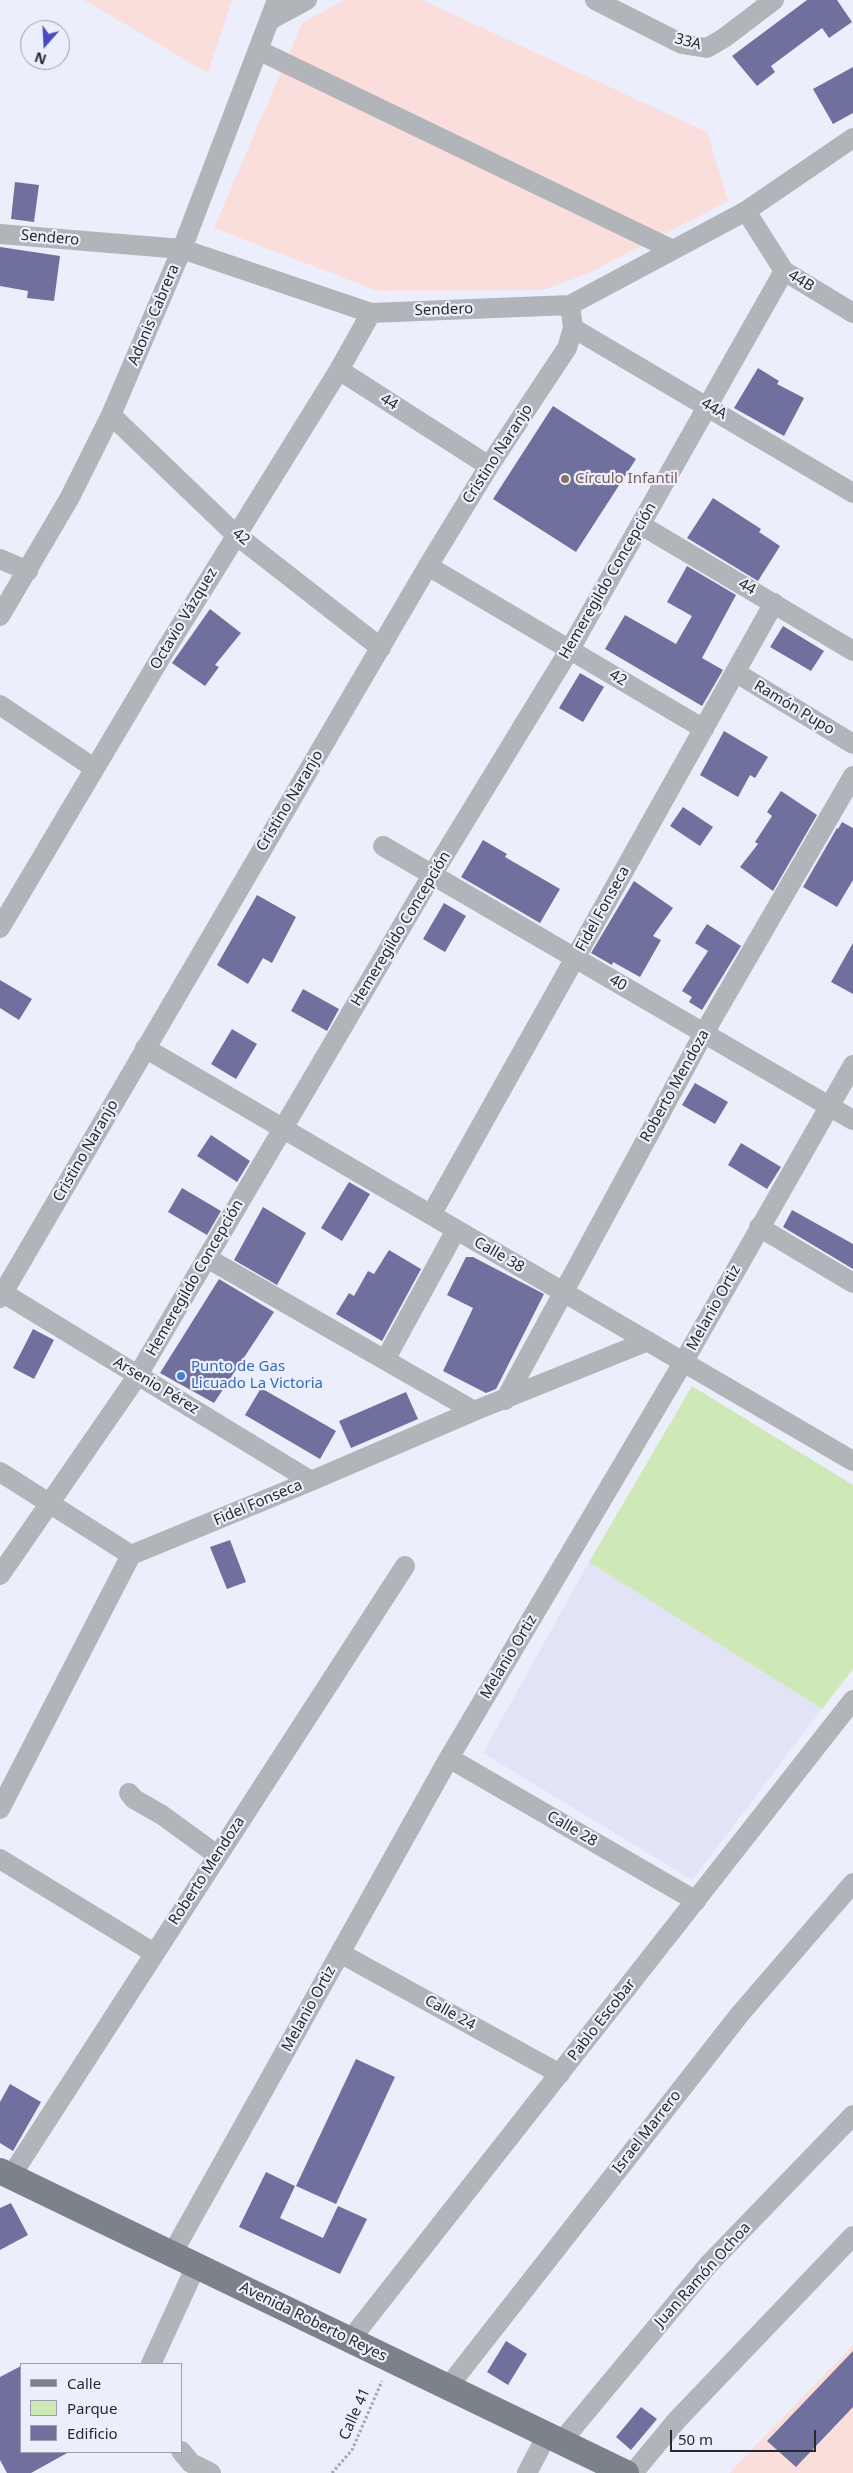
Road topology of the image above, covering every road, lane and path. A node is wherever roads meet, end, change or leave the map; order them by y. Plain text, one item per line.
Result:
1 (277, 0) edge
2 (307, 0) edge
3 (595, 0) edge
4 (774, 0) edge
5 (270, 20) junction
6 (258, 50) junction
7 (853, 138) edge
8 (746, 211) junction
9 (0, 234) edge
10 (182, 249) junction
11 (673, 250) junction
12 (784, 272) junction
13 (570, 305) junction
14 (371, 313) junction
15 (853, 313) edge
16 (573, 328) junction
17 (340, 370) junction
18 (707, 405) junction
19 (111, 414) junction
20 (489, 466) junction
21 (853, 492) edge
22 (640, 526) junction
23 (235, 534) junction
24 (0, 559) edge
25 (428, 566) junction
26 (28, 571) junction
27 (774, 603) junction
28 (0, 616) edge
29 (381, 648) junction
30 (570, 649) junction
31 (853, 651) edge
32 (735, 672) junction
33 (0, 705) edge
34 (704, 729) junction
35 (853, 744) edge
36 (94, 768) junction
37 (853, 776) edge
38 (384, 846) dead end
39 (432, 875) junction
40 (0, 928) edge
41 (575, 958) junction
42 (704, 1034) junction
43 (145, 1048) junction
44 (853, 1064) edge
45 (829, 1106) junction
46 (853, 1120) edge
47 (283, 1128) junction
48 (431, 1215) junction
49 (759, 1227) junction
50 (456, 1230) junction
51 (207, 1258) junction
52 (853, 1284) edge
53 (563, 1292) junction
54 (1, 1294) edge
55 (648, 1341) junction
56 (385, 1360) junction
57 (684, 1361) junction
58 (138, 1375) junction
59 (505, 1400) junction
60 (474, 1411) junction
61 (853, 1461) edge
62 (0, 1472) edge
63 (312, 1481) junction
64 (50, 1504) junction
65 (131, 1555) junction
66 (406, 1566) dead end
67 (0, 1575) edge
68 (850, 1710) edge
69 (449, 1758) junction
70 (129, 1793) dead end
71 (0, 1809) edge
72 (217, 1855) junction
73 (0, 1859) edge
74 (853, 1883) edge
75 (696, 1901) junction
76 (154, 1953) junction
77 (340, 1953) junction
78 (560, 2074) junction
79 (853, 2115) edge
80 (5, 2173) edge
81 (853, 2236) edge
82 (172, 2254) junction
83 (196, 2266) junction
84 (350, 2340) junction
85 (392, 2360) junction
86 (151, 2363) edge
87 (448, 2387) junction
88 (554, 2438) junction
89 (182, 2452) edge
90 (211, 2473) edge
91 (332, 2473) edge
92 (528, 2473) edge
93 (626, 2473) edge
94 (633, 2473) edge

1 - 5 street, Adonis Cabrera
2 - 5 street
3 - 4 street, 33A
5 - 6 street, Adonis Cabrera
6 - 10 street, Adonis Cabrera
6 - 11 street
7 - 8 street, Sendero
8 - 11 street, Sendero
8 - 12 street, 44B
9 - 10 street, Sendero
10 - 14 street, Sendero
10 - 19 street, Adonis Cabrera
11 - 13 street, Sendero
12 - 15 street, 44B
12 - 18 street, Hemeregildo Concepción
13 - 14 street, Sendero
13 - 16 street, Cristino Naranjo
14 - 17 street, Octavio Vázquez
16 - 18 street, 44A
16 - 20 street, Cristino Naranjo
17 - 20 street, 44
17 - 23 street, Octavio Vázquez
18 - 21 street, 44A
18 - 22 street, Hemeregildo Concepción
19 - 23 street, 42
19 - 26 street, Adonis Cabrera
20 - 25 street, Cristino Naranjo
22 - 27 street, 44
22 - 30 street, Hemeregildo Concepción
23 - 29 street, 42
23 - 36 street, Octavio Vázquez
24 - 26 street
25 - 29 street, Cristino Naranjo
25 - 30 street, 42
26 - 28 street, Adonis Cabrera
27 - 31 street, 44
27 - 32 street, Fidel Fonseca
29 - 43 street, Cristino Naranjo
30 - 34 street, 42
30 - 39 street, Hemeregildo Concepción
32 - 34 street, Fidel Fonseca
32 - 35 street, Ramón Pupo
33 - 36 street
34 - 41 street, Fidel Fonseca
36 - 40 street, Octavio Vázquez
37 - 42 street, Roberto Mendoza
38 - 39 street, 40
39 - 41 street, 40
39 - 47 street, Hemeregildo Concepción
41 - 42 street, 40
41 - 48 street, Fidel Fonseca
42 - 45 street, 40
42 - 53 street, Roberto Mendoza
43 - 47 street, Calle 38
43 - 54 street, Cristino Naranjo
44 - 45 street, Melanio Ortiz
45 - 46 street, 40
45 - 49 street, Melanio Ortiz
47 - 48 street, Calle 38
47 - 51 street, Hemeregildo Concepción
48 - 50 street, Calle 38
49 - 52 street
49 - 57 street, Melanio Ortiz
50 - 53 street, Calle 38
50 - 56 street
51 - 56 street
51 - 58 street, Hemeregildo Concepción
53 - 55 street, Calle 38
53 - 59 street, Roberto Mendoza
54 - 58 street, Arsenio Pérez
55 - 57 street, Calle 38
55 - 59 street, Fidel Fonseca
56 - 60 street
57 - 61 street, Calle 38
57 - 69 street, Melanio Ortiz
58 - 63 street, Arsenio Pérez
58 - 64 street, Hemeregildo Concepción
59 - 60 street, Fidel Fonseca
60 - 63 street, Fidel Fonseca
62 - 64 street
63 - 65 street, Fidel Fonseca
64 - 65 street
64 - 67 street, Hemeregildo Concepción
65 - 71 street
66 - 72 street, Roberto Mendoza
68 - 75 street, Pablo Escobar
69 - 75 street, Calle 28
69 - 77 street, Melanio Ortiz
70 - 72 street
72 - 76 street, Roberto Mendoza
73 - 76 street
74 - 87 street, Israel Marrero
75 - 78 street, Pablo Escobar
76 - 80 street, Roberto Mendoza
77 - 78 street, Calle 24
77 - 82 street, Melanio Ortiz
78 - 84 street, Pablo Escobar
79 - 88 street, Juan Ramón Ochoa
80 - 82 main road, Avenida Roberto Reyes
81 - 94 street
82 - 83 main road, Avenida Roberto Reyes
83 - 84 main road, Avenida Roberto Reyes
83 - 86 street
84 - 85 main road, Avenida Roberto Reyes
85 - 87 main road, Avenida Roberto Reyes
85 - 91 path, Calle 41
87 - 88 main road, Avenida Roberto Reyes
88 - 92 street, Juan Ramón Ochoa
88 - 93 main road, Avenida Roberto Reyes
89 - 90 street

